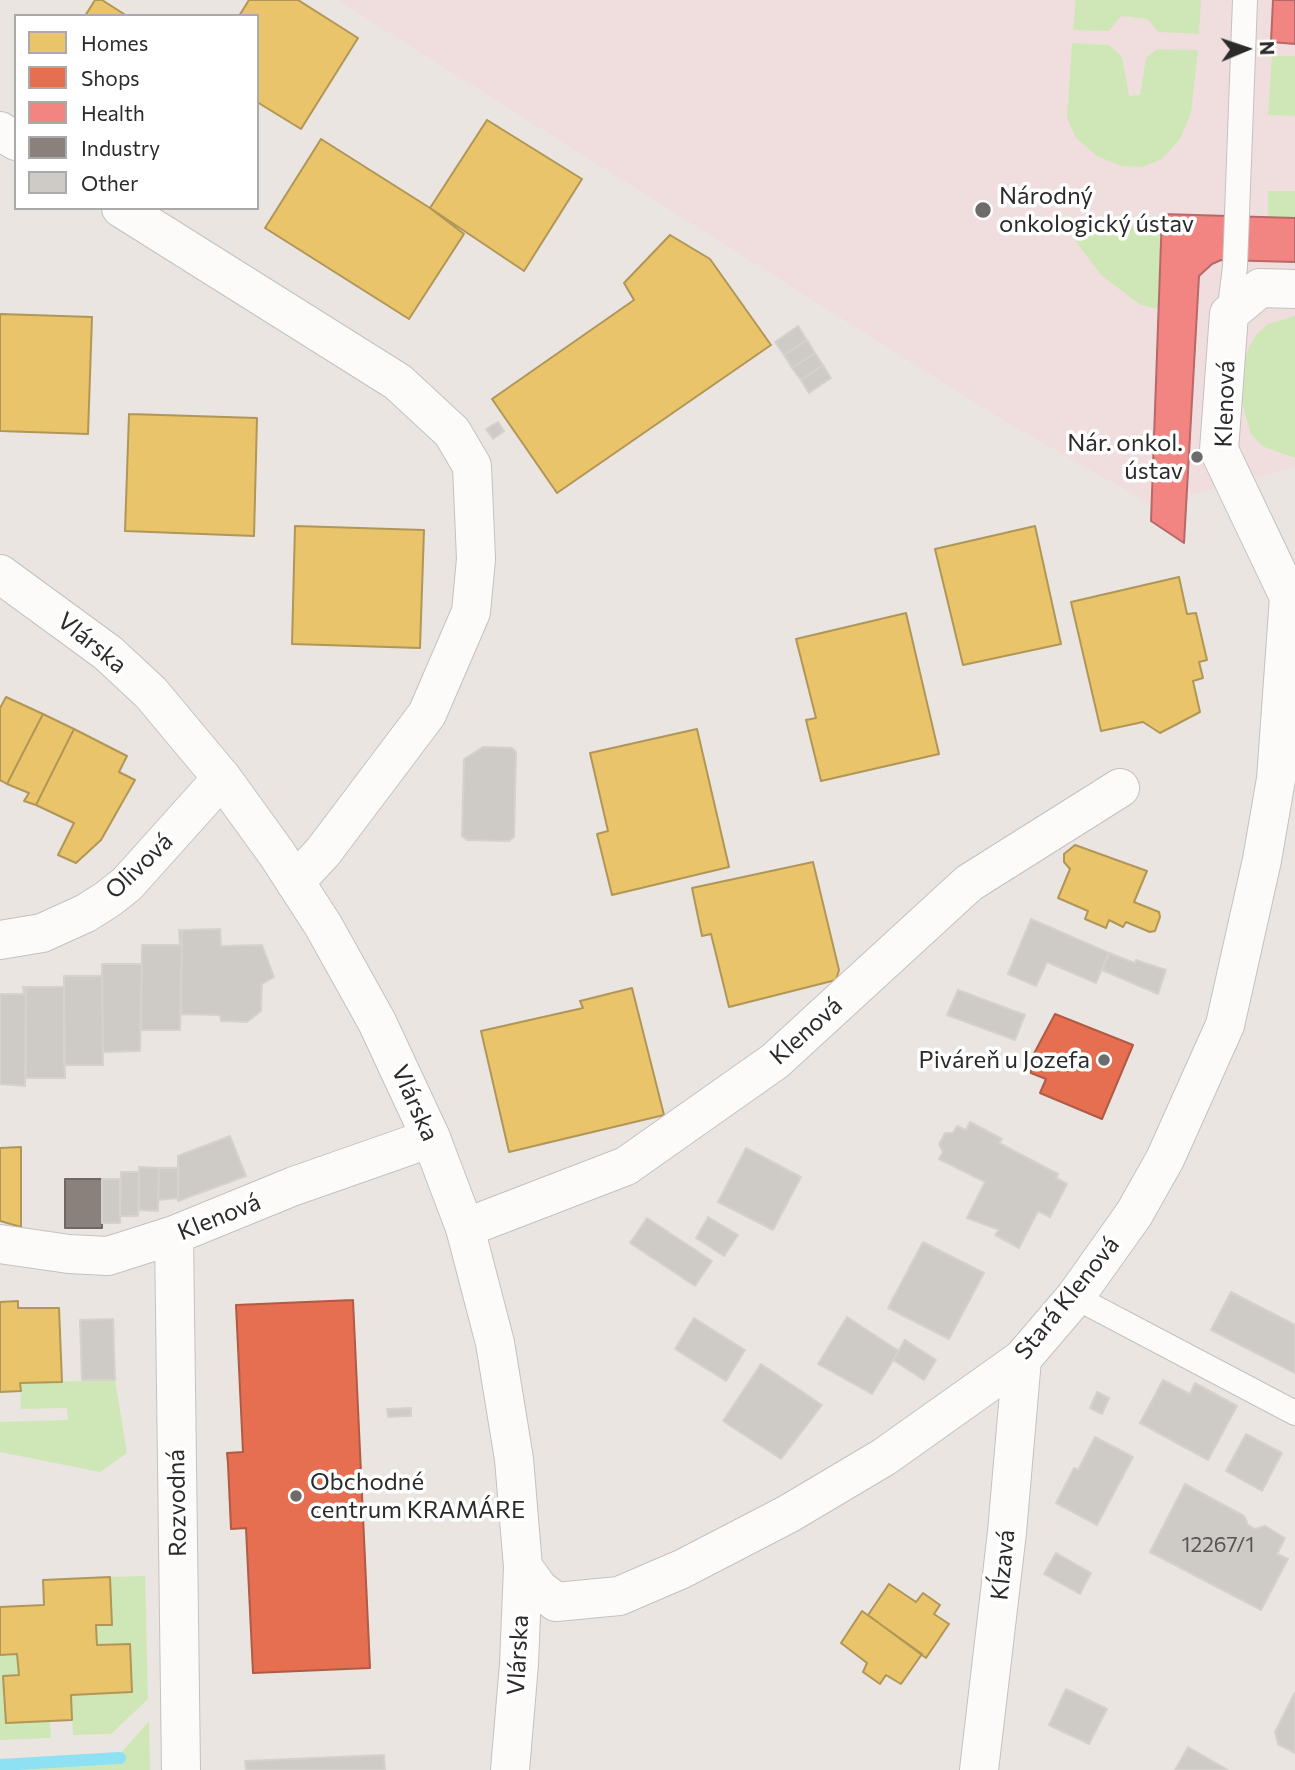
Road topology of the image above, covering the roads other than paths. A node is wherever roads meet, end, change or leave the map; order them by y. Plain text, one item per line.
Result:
1 (1245, 0) edge
2 (124, 210) edge
3 (1295, 289) edge
4 (1229, 314) junction
5 (0, 574) edge
6 (1292, 590) edge
7 (1295, 739) edge
8 (222, 778) junction
9 (1276, 779) junction
10 (1120, 788) dead end
11 (295, 882) junction
12 (0, 940) edge
13 (432, 1138) junction
14 (465, 1228) junction
15 (174, 1235) junction
16 (0, 1244) edge
17 (1074, 1297) junction
18 (1022, 1359) junction
19 (1295, 1413) edge
20 (523, 1567) junction
21 (181, 1770) edge
22 (510, 1770) edge
23 (979, 1770) edge

1 - 4 lane
2 - 11 street
3 - 4 street
4 - 6 street, Klenová
5 - 8 street, Vlárska
6 - 9 street, Klenová
7 - 9 street, Stará Klenová
8 - 11 street, Vlárska
8 - 12 street, Olivová
9 - 17 street, Stará Klenová
10 - 14 street, Klenová
11 - 13 street, Vlárska
13 - 14 street, Vlárska
13 - 15 street, Klenová
14 - 20 street, Vlárska
15 - 16 street, Klenová
15 - 21 street, Rozvodná
17 - 18 street, Stará Klenová
17 - 19 lane
18 - 20 street, Stará Klenová
18 - 23 street, Kĺzavá
20 - 22 street, Vlárska

